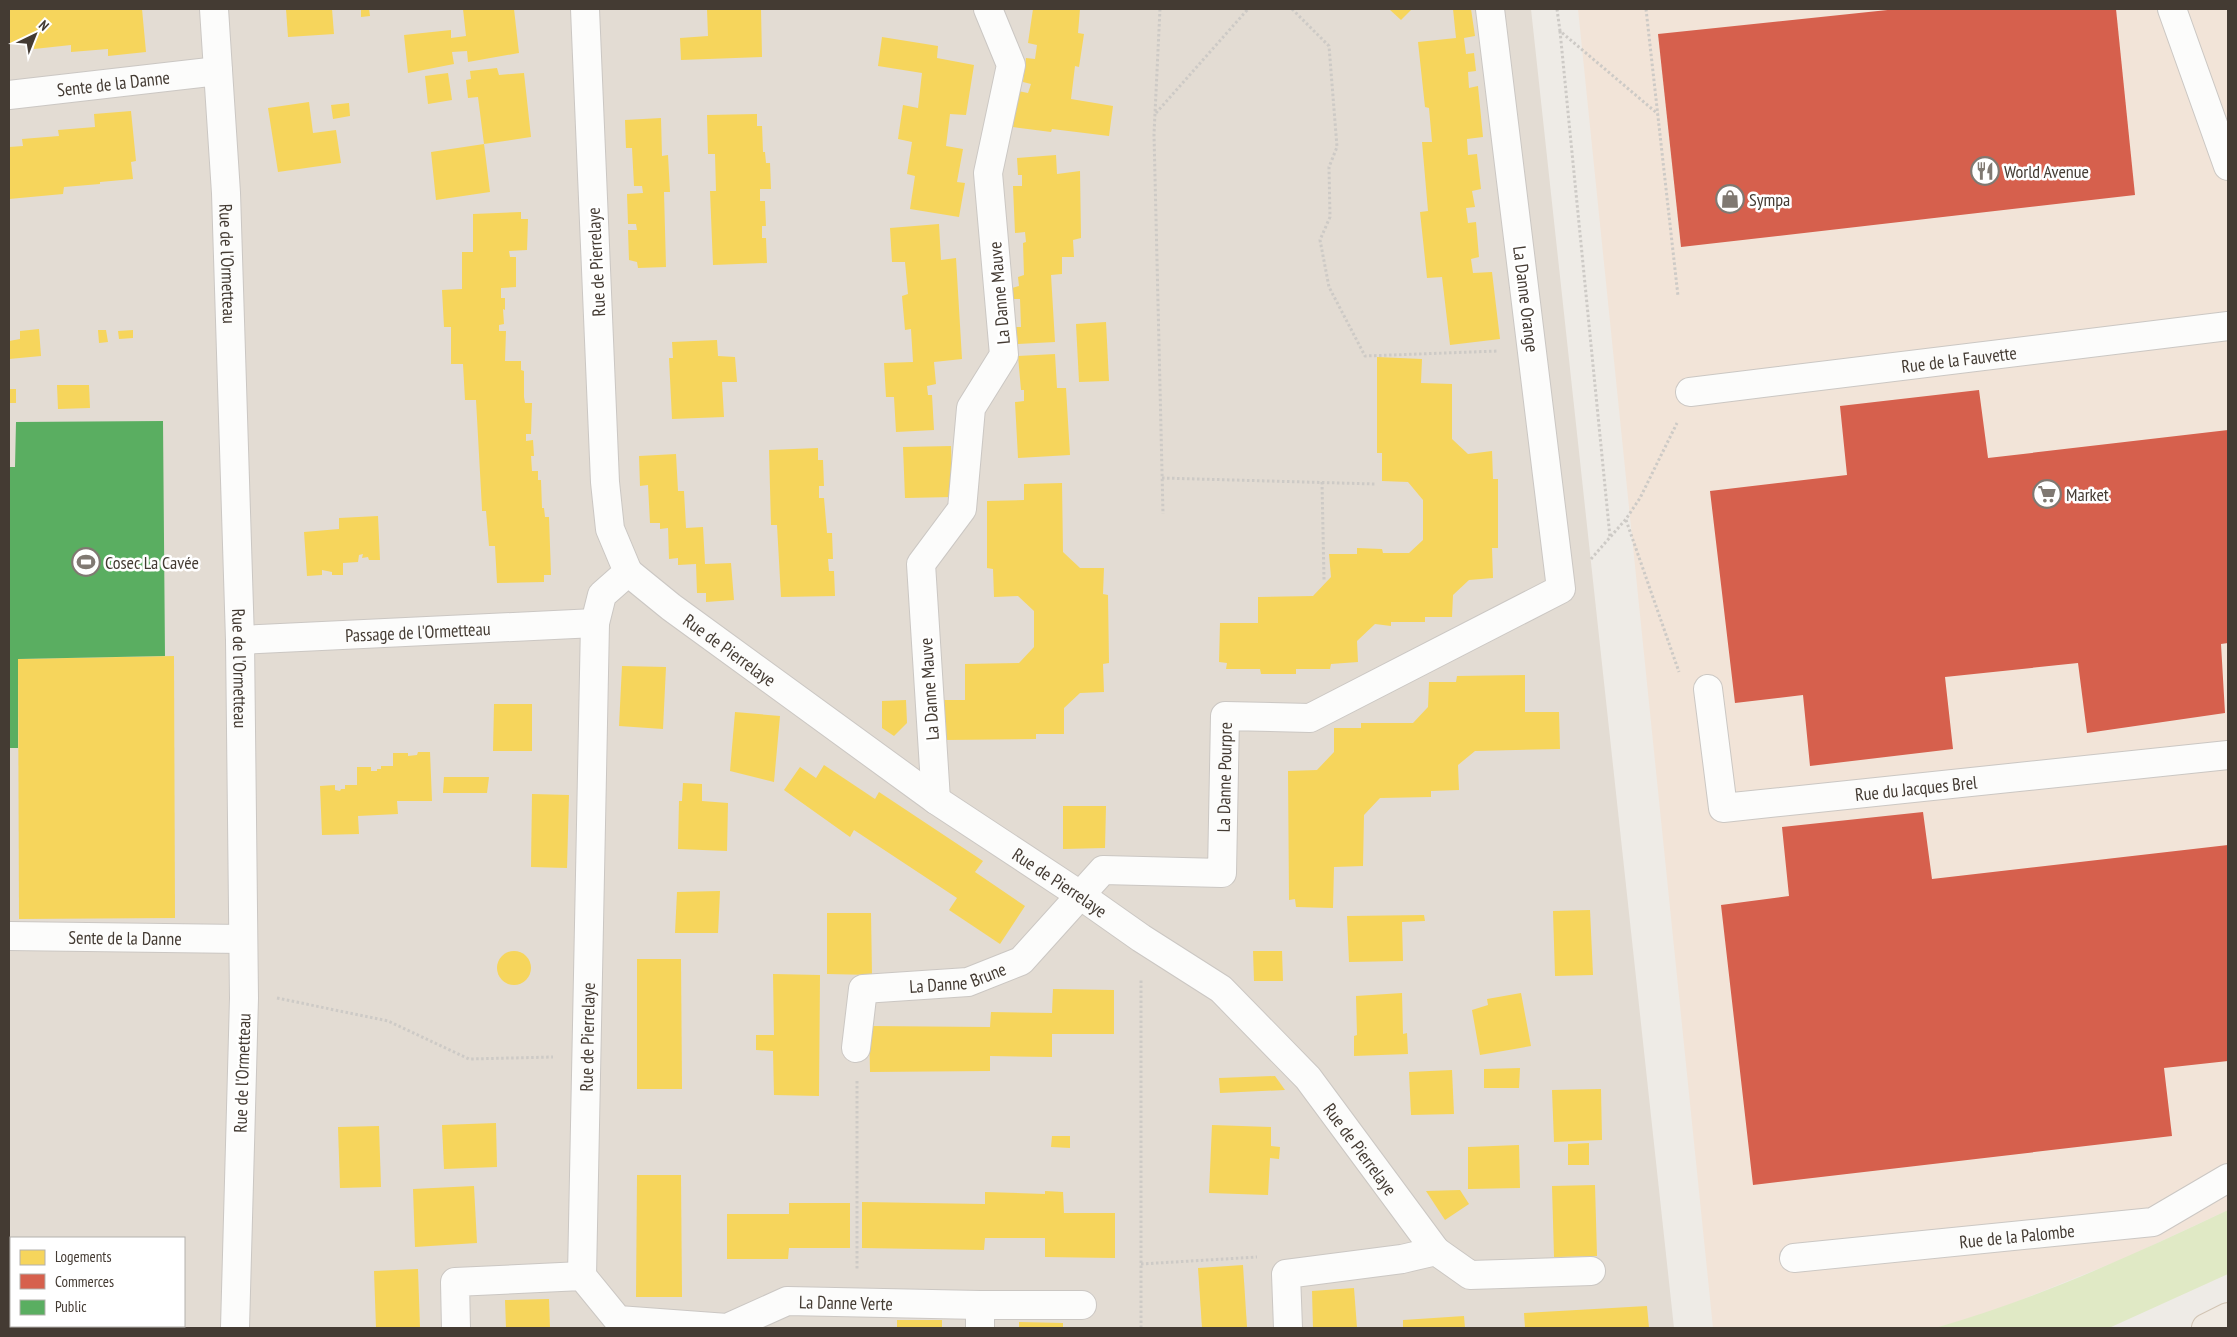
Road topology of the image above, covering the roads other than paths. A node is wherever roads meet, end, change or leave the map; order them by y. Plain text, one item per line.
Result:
1 (214, 9) edge
2 (585, 9) edge
3 (988, 9) edge
4 (1490, 9) edge
5 (2172, 9) edge
6 (218, 71) junction
7 (9, 95) edge
8 (2228, 166) edge
9 (2228, 326) edge
10 (1690, 392) road end
11 (628, 572) junction
12 (1561, 590) joint
13 (595, 622) junction
14 (240, 640) junction
15 (1708, 688) road end
16 (2228, 755) edge
17 (936, 800) junction
18 (1080, 895) junction
19 (9, 936) edge
20 (242, 939) junction
21 (856, 1048) road end
22 (2228, 1178) edge
23 (1436, 1250) junction
24 (1794, 1258) dead end
25 (1591, 1271) dead end
26 (582, 1276) junction
27 (1082, 1305) dead end
28 (980, 1317) edge
29 (2228, 1317) edge
30 (235, 1328) edge
31 (456, 1328) edge
32 (1288, 1328) edge
33 (2206, 1328) edge

1 - 6 street, Rue de l'Ormetteau
2 - 11 street, Rue de Pierrelaye
3 - 17 street, La Danne Mauve
4 - 12 street, La Danne Orange
5 - 8 street
6 - 7 street, Sente de la Danne
6 - 14 street, Rue de l'Ormetteau
9 - 10 street, Rue de la Fauvette
11 - 13 street, Rue de Pierrelaye
11 - 17 street, Rue de Pierrelaye
12 - 18 street, La Danne Pourpre
13 - 14 street, Passage de l'Ormetteau
13 - 26 street, Rue de Pierrelaye
14 - 20 street, Rue de l'Ormetteau
15 - 16 street, Rue du Jacques Brel
17 - 18 street, Rue de Pierrelaye
18 - 21 street, La Danne Brune
18 - 23 street, Rue de Pierrelaye
19 - 20 street, Sente de la Danne
20 - 30 street, Rue de l'Ormetteau
22 - 24 street, Rue de la Palombe
23 - 25 street, Rue de Pierrelaye
23 - 32 street
26 - 28 street, La Danne Verte
26 - 31 street
27 - 28 street, La Danne Verte
29 - 33 main road

